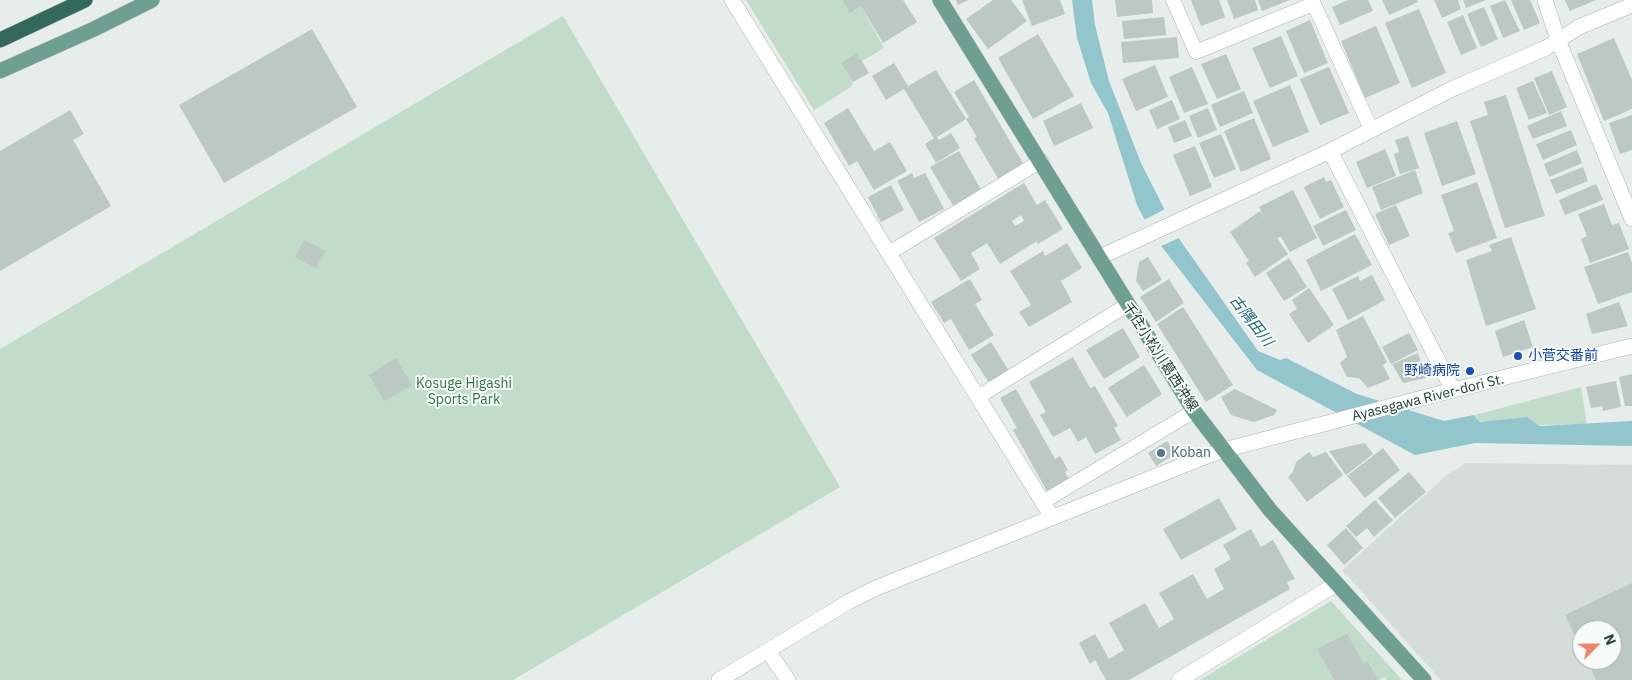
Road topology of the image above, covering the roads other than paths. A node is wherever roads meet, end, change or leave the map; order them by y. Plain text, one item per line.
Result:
1 (85, 0) edge
2 (152, 0) edge
3 (732, 0) edge
4 (940, 0) edge
5 (1173, 0) edge
6 (1545, 0) edge
7 (1313, 2) edge
8 (1632, 5) edge
9 (0, 40) edge
10 (1558, 40) junction
11 (0, 71) edge
12 (1371, 129) junction
13 (1330, 151) junction
14 (1041, 161) junction
15 (1632, 218) edge
16 (889, 253) junction
17 (1100, 257) junction
18 (1127, 305) junction
19 (1632, 346) edge
20 (1453, 390) junction
21 (978, 397) junction
22 (1194, 411) junction
23 (1224, 450) junction
24 (1043, 502) junction
25 (1052, 517) junction
26 (1336, 584) junction
27 (768, 651) junction
28 (719, 680) edge
29 (788, 680) edge
30 (1179, 680) edge
31 (1424, 680) edge

1 - 9 highway
2 - 11 main road
3 - 16 street
4 - 14 main road, 千住小松川葛西沖線
5 - 7 lane
6 - 10 street
7 - 12 lane
8 - 10 street
10 - 12 street
10 - 15 street
12 - 13 street
13 - 17 street
13 - 20 street
14 - 16 lane
14 - 17 main road, 千住小松川葛西沖線
16 - 21 street
17 - 18 main road, 千住小松川葛西沖線
18 - 21 lane
18 - 22 main road, 千住小松川葛西沖線
19 - 20 street, Ayasegawa River-dori St.
20 - 23 street, Ayasegawa River-dori St.
21 - 24 street
22 - 23 main road, 千住小松川葛西沖線
22 - 24 lane
23 - 25 street, Ayasegawa River-dori St.
23 - 26 main road, 千住小松川葛西沖線
24 - 25 street
25 - 27 street, Ayasegawa River-dori St.
26 - 30 street
26 - 31 main road, 千住小松川葛西沖線
27 - 28 street, Ayasegawa River-dori St.
27 - 29 street

